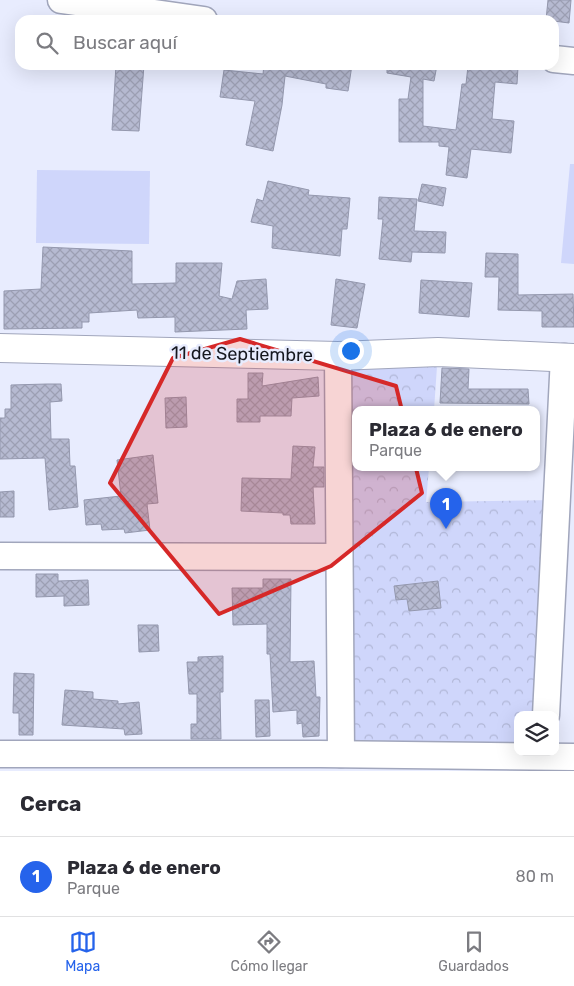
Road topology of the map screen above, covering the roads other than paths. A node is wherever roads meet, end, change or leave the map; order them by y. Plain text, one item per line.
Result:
1 (61, 0) edge
2 (168, 15) edge
3 (559, 59) edge
4 (574, 60) edge
5 (0, 348) edge
6 (338, 356) junction
7 (569, 358) edge
8 (0, 556) edge
9 (339, 556) junction
10 (546, 711) edge
11 (0, 754) edge
12 (341, 754) junction
13 (514, 754) edge
14 (559, 756) edge
15 (574, 757) edge

1 - 2 street
3 - 4 street
5 - 6 main road, 11 de Septiembre
6 - 7 main road, 11 de Septiembre
6 - 9 street
7 - 10 street
8 - 9 street
9 - 12 street
11 - 12 street
12 - 13 street
14 - 15 street

